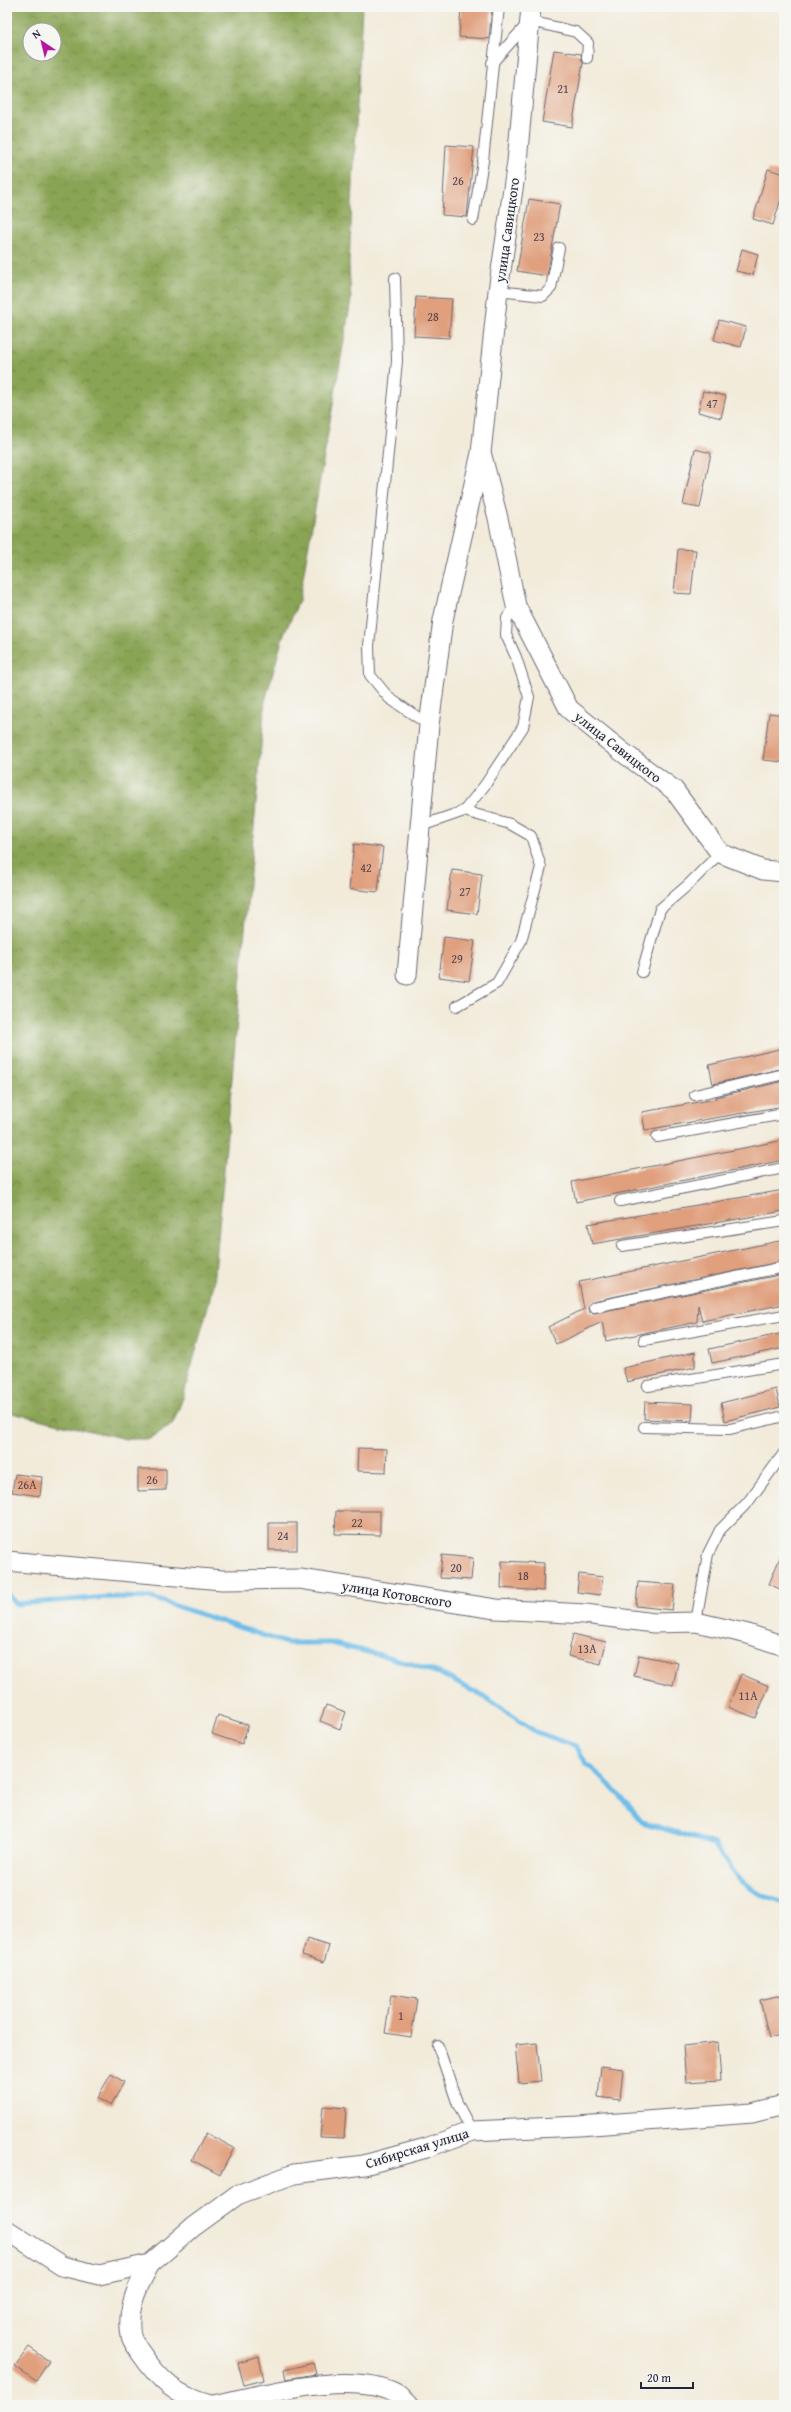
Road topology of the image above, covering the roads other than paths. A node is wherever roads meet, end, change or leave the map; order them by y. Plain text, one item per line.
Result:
1 (499, 7) edge
2 (531, 14) edge
3 (587, 58) dead end
4 (492, 63) junction
5 (473, 220) dead end
6 (558, 248) dead end
7 (395, 278) dead end
8 (498, 291) junction
9 (481, 453) junction
10 (516, 606) junction
11 (429, 725) junction
12 (464, 811) junction
13 (421, 826) junction
14 (720, 852) junction
15 (784, 872) edge
16 (642, 972) dead end
17 (407, 975) dead end
18 (457, 1006) dead end
19 (784, 1074) edge
20 (695, 1095) dead end
21 (784, 1114) edge
22 (657, 1137) dead end
23 (784, 1168) edge
24 (620, 1201) dead end
25 (784, 1221) edge
26 (622, 1246) dead end
27 (784, 1267) edge
28 (594, 1307) dead end
29 (784, 1315) edge
30 (644, 1340) dead end
31 (784, 1364) edge
32 (648, 1386) dead end
33 (784, 1416) edge
34 (644, 1426) dead end
35 (784, 1453) edge
36 (7, 1561) edge
37 (696, 1622) junction
38 (784, 1646) edge
39 (438, 2046) dead end
40 (784, 2105) edge
41 (472, 2131) junction
42 (7, 2230) edge
43 (150, 2264) junction
44 (212, 2405) edge
45 (409, 2405) edge

1 - 4 lane
2 - 3 lane
2 - 4 lane
2 - 8 street, улица Савицкого
4 - 5 lane
6 - 8 lane
7 - 11 lane
8 - 9 street, улица Савицкого
9 - 10 street, улица Савицкого
9 - 11 street, улица Савицкого
10 - 12 lane
10 - 14 street, улица Савицкого
11 - 13 street, улица Савицкого
12 - 13 lane
12 - 18 lane
13 - 17 street, улица Савицкого
14 - 15 street
14 - 16 lane
19 - 20 lane
21 - 22 lane
23 - 24 lane
25 - 26 lane
27 - 28 lane
29 - 30 lane
31 - 32 lane
33 - 34 lane
35 - 37 lane
36 - 37 street, улица Котовского
37 - 38 street, улица Котовского
39 - 41 lane
40 - 41 street, Сибирская улица
41 - 43 street, Сибирская улица
42 - 43 street, Сибирская улица
43 - 44 street, Сибирская улица
44 - 45 street, Сибирская улица

